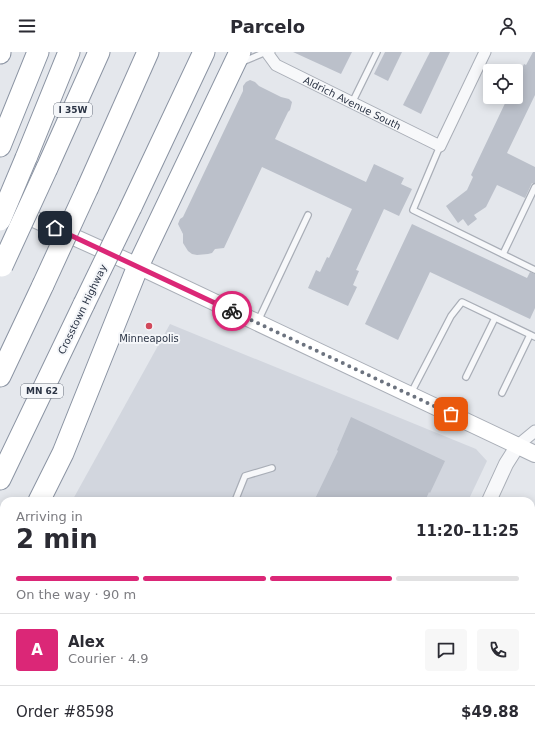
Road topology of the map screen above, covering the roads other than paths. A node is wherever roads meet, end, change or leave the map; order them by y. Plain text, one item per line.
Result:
1 (38, 52) edge
2 (69, 52) edge
3 (99, 52) edge
4 (148, 52) edge
5 (204, 52) edge
6 (377, 52) edge
7 (485, 52) edge
8 (268, 53) edge
9 (237, 58) edge
10 (352, 104) junction
11 (0, 146) edge
12 (440, 146) junction
13 (535, 187) edge
14 (0, 203) edge
15 (308, 215) dead end
16 (0, 220) edge
17 (503, 254) junction
18 (138, 266) junction
19 (1, 267) edge
20 (535, 270) edge
21 (495, 318) junction
22 (257, 323) junction
23 (533, 336) edge
24 (0, 376) edge
25 (466, 377) dead end
26 (502, 392) dead end
27 (410, 395) junction
28 (535, 431) edge
29 (518, 446) junction
30 (535, 454) edge
31 (272, 468) dead end
32 (0, 478) edge
33 (41, 497) edge
34 (237, 497) edge
35 (491, 497) edge

1 - 11 highway
2 - 16 highway, bridge
3 - 19 highway, I 35W, bridge
4 - 24 highway, bridge
5 - 32 highway, Crosstown Highway / MN 62, bridge
6 - 10 lane
7 - 12 street
8 - 9 lane
8 - 10 street, Aldrich Avenue South
9 - 18 highway
10 - 12 street, Aldrich Avenue South
12 - 17 lane
13 - 17 lane
14 - 18 main road
15 - 22 lane
17 - 20 lane
18 - 22 main road
18 - 33 highway
21 - 23 lane
21 - 25 lane
21 - 27 lane
22 - 27 main road
23 - 26 lane
27 - 29 main road
28 - 29 street
29 - 30 main road
29 - 35 street
31 - 34 lane

